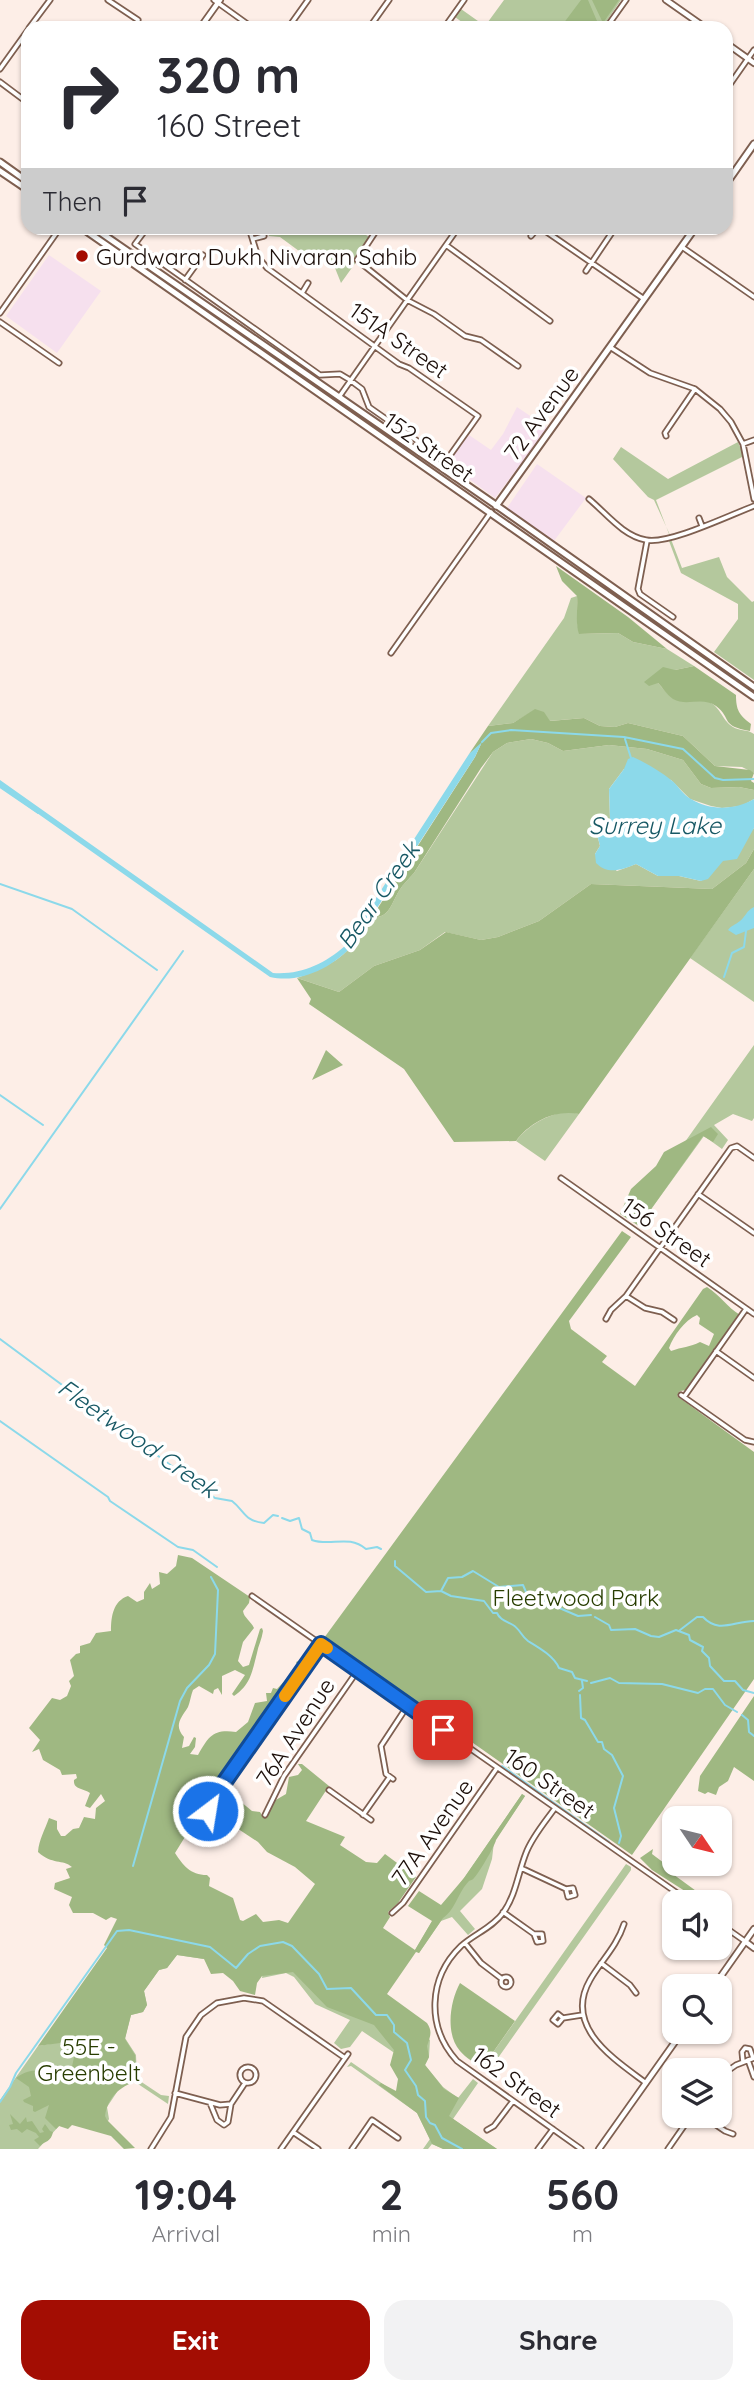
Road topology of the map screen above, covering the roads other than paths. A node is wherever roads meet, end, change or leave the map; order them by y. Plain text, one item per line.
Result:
1 (50, 0) edge
2 (108, 0) edge
3 (308, 0) edge
4 (389, 0) edge
5 (464, 0) edge
6 (626, 0) edge
7 (666, 0) edge
8 (217, 1) edge
9 (35, 21) edge
10 (137, 21) edge
11 (204, 21) edge
12 (244, 21) edge
13 (293, 21) edge
14 (374, 21) edge
15 (449, 21) edge
16 (613, 21) edge
17 (696, 21) edge
18 (21, 40) edge
19 (733, 48) edge
20 (754, 50) edge
21 (748, 59) junction
22 (754, 63) edge
23 (0, 69) edge
24 (733, 80) edge
25 (0, 82) edge
26 (21, 98) edge
27 (754, 144) edge
28 (0, 162) edge
29 (0, 171) edge
30 (733, 174) edge
31 (21, 177) edge
32 (21, 185) edge
33 (55, 235) edge
34 (92, 235) edge
35 (104, 235) edge
36 (142, 235) edge
37 (252, 235) edge
38 (373, 235) edge
39 (453, 235) edge
40 (551, 235) edge
41 (610, 235) edge
42 (690, 235) edge
43 (264, 236) dead end
44 (253, 239) junction
45 (446, 245) junction
46 (682, 247) junction
47 (204, 254) dead end
48 (592, 262) junction
49 (586, 271) dead end
50 (185, 280) junction
51 (308, 283) dead end
52 (302, 293) junction
53 (754, 297) edge
54 (644, 299) junction
55 (407, 300) junction
56 (0, 313) edge
57 (550, 321) dead end
58 (0, 322) edge
59 (374, 346) junction
60 (610, 347) junction
61 (59, 363) dead end
62 (518, 366) dead end
63 (350, 380) junction
64 (308, 384) junction
65 (695, 389) junction
66 (339, 397) junction
67 (666, 436) dead end
68 (754, 440) edge
69 (743, 444) junction
70 (589, 499) dead end
71 (754, 499) edge
72 (496, 506) junction
73 (754, 506) edge
74 (492, 512) junction
75 (699, 518) dead end
76 (702, 526) junction
77 (647, 541) junction
78 (673, 617) dead end
79 (391, 653) dead end
80 (754, 687) edge
81 (754, 697) edge
82 (754, 1158) edge
83 (561, 1178) dead end
84 (698, 1194) junction
85 (754, 1233) edge
86 (659, 1248) junction
87 (626, 1296) junction
88 (746, 1309) junction
89 (754, 1314) edge
90 (606, 1318) dead end
91 (674, 1320) dead end
92 (716, 1351) junction
93 (754, 1378) edge
94 (753, 1442) edge
95 (252, 1596) dead end
96 (321, 1644) junction
97 (358, 1670) junction
98 (408, 1705) junction
99 (498, 1768) junction
100 (329, 1790) dead end
101 (555, 1808) junction
102 (209, 1812) dead end
103 (265, 1815) dead end
104 (363, 1815) junction
105 (371, 1820) dead end
106 (521, 1868) junction
107 (566, 1889) dead end
108 (673, 1890) edge
109 (503, 1912) junction
110 (392, 1913) dead end
111 (624, 1924) dead end
112 (754, 1929) edge
113 (732, 1932) edge
114 (534, 1934) dead end
115 (746, 1942) junction
116 (465, 1943) junction
117 (754, 1948) edge
118 (601, 1963) junction
119 (723, 1974) edge
120 (502, 1979) dead end
121 (636, 1993) dead end
122 (583, 2015) junction
123 (563, 2018) dead end
124 (674, 2044) edge
125 (754, 2059) edge
126 (745, 2061) junction
127 (732, 2068) edge
128 (754, 2077) edge
129 (245, 2083) junction
130 (646, 2083) junction
131 (175, 2094) junction
132 (513, 2101) junction
133 (210, 2103) junction
134 (231, 2104) junction
135 (683, 2128) edge
136 (721, 2128) edge
137 (553, 2129) junction
138 (487, 2130) dead end
139 (293, 2132) junction
140 (733, 2134) dead end
141 (398, 2138) dead end
142 (151, 2149) edge
143 (281, 2149) edge
144 (318, 2149) edge
145 (352, 2149) edge
146 (538, 2149) edge
147 (581, 2149) edge
148 (598, 2149) edge
149 (668, 2149) edge

1 - 9 street
2 - 10 street
3 - 13 street
4 - 14 street
5 - 15 street
6 - 16 street
7 - 17 street
8 - 11 street
8 - 12 street
18 - 23 street
19 - 21 street
20 - 21 street
21 - 22 street
21 - 24 street
25 - 26 street
27 - 30 main road
28 - 31 main road
29 - 32 main road
33 - 56 street
34 - 64 main road, 152 Street
35 - 66 main road, 152 Street
36 - 50 street
37 - 44 street, 151A Street
38 - 55 street
39 - 45 street
40 - 48 street
41 - 48 street
42 - 46 main road, 72 Avenue
43 - 44 street
44 - 52 street, 151A Street
45 - 55 street
45 - 57 street
46 - 53 street
46 - 54 main road, 72 Avenue
47 - 50 street
48 - 49 street
48 - 54 street
50 - 63 street
51 - 52 street
52 - 59 street, 151A Street
54 - 60 main road, 72 Avenue
55 - 59 street
55 - 62 street
58 - 61 street
59 - 63 street
59 - 63 street, 151A Street
60 - 65 street
60 - 72 main road, 72 Avenue
63 - 66 street
64 - 66 main road
64 - 74 main road, 152 Street
65 - 67 street
65 - 69 street
66 - 72 main road, 152 Street
68 - 69 street
69 - 71 street
70 - 77 street
72 - 74 main road, 72 Avenue
72 - 80 main road, 152 Street
73 - 76 street
74 - 79 street, 72 Avenue
74 - 81 main road, 152 Street
75 - 76 street
76 - 77 street
77 - 78 street
82 - 84 street
83 - 86 street, 156 Street
84 - 85 street
84 - 86 street
86 - 87 street
86 - 88 street, 156 Street
87 - 90 street
87 - 91 street
88 - 89 street, 156 Street
88 - 92 street
92 - 93 street
92 - 94 street
95 - 96 street, 160 Street
96 - 97 street, 160 Street
96 - 102 street
97 - 98 street, 160 Street
97 - 103 street, 76A Avenue
98 - 99 street, 160 Street
98 - 104 street
99 - 101 street, 160 Street
99 - 110 street, 77A Avenue
100 - 104 street
101 - 106 street
101 - 108 street, 160 Street
104 - 105 street
106 - 107 street
106 - 109 street
109 - 114 street
109 - 116 street
111 - 118 street
112 - 115 street
113 - 115 street
115 - 117 street
115 - 119 street
116 - 120 street
116 - 132 street, 162 Street
118 - 121 street
118 - 122 street
122 - 123 street
122 - 130 street
124 - 130 street
125 - 126 street
125 - 126 street
126 - 127 street
126 - 128 street
129 - 129 street
129 - 134 street
130 - 148 street
131 - 133 street
131 - 139 street
131 - 142 street
132 - 137 street, 162 Street
132 - 138 street
133 - 134 street
133 - 134 street
135 - 149 street
136 - 140 street
137 - 146 street
137 - 147 street, 162 Street
139 - 143 street
139 - 144 street
141 - 145 street

